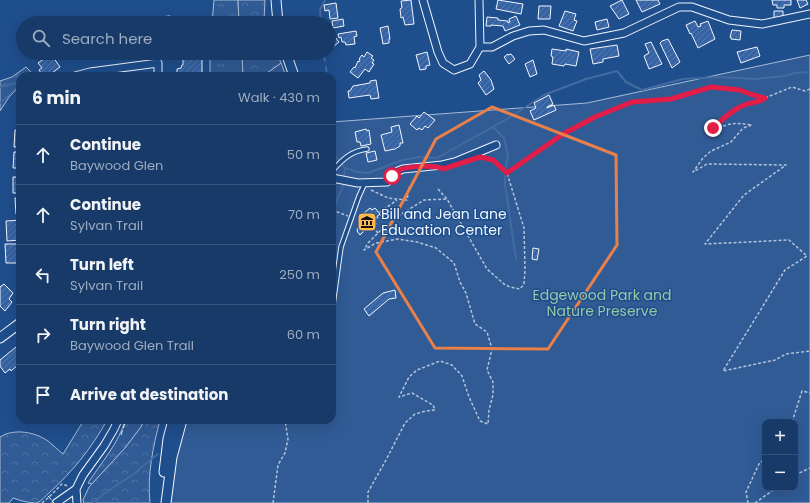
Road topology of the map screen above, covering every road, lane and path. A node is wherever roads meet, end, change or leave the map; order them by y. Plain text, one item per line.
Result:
1 (276, 0) edge
2 (423, 0) edge
3 (480, 0) edge
4 (810, 14) edge
5 (277, 16) edge
6 (480, 47) junction
7 (288, 60) edge
8 (90, 72) edge
9 (158, 72) edge
10 (293, 72) edge
11 (810, 89) edge
12 (765, 98) junction
13 (496, 145) dead end
14 (367, 149) dead end
15 (480, 157) dead end
16 (336, 166) edge
17 (507, 173) junction
18 (336, 179) edge
19 (362, 184) junction
20 (409, 187) dead end
21 (438, 189) dead end
22 (447, 199) junction
23 (397, 200) junction
24 (336, 212) edge
25 (346, 216) dead end
26 (378, 232) junction
27 (336, 283) edge
28 (16, 326) edge
29 (0, 338) edge
30 (810, 351) edge
31 (810, 393) edge
32 (793, 419) edge
33 (116, 424) edge
34 (172, 424) edge
35 (181, 424) edge
36 (286, 424) edge
37 (762, 462) edge
38 (810, 468) edge
39 (798, 474) edge
40 (76, 489) junction
41 (772, 491) edge
42 (166, 502) edge
43 (42, 503) edge
44 (56, 503) edge
45 (76, 503) edge
46 (273, 503) edge
47 (368, 503) edge
48 (748, 503) edge
49 (755, 503) edge

1 - 5 main road
2 - 6 street
3 - 6 street
4 - 6 street
7 - 10 main road
8 - 9 street
11 - 12 path
12 - 17 path
12 - 30 path
13 - 19 street
14 - 16 lane
15 - 17 path
17 - 22 path
18 - 19 street
19 - 23 path
19 - 27 lane
20 - 23 path
21 - 22 path
22 - 26 path
23 - 26 path
24 - 25 path
26 - 47 path
28 - 29 main road
31 - 32 path
33 - 40 street
34 - 42 main road
35 - 42 main road
36 - 46 path
37 - 48 path
38 - 39 path
40 - 43 path
40 - 44 street
40 - 45 street
41 - 49 path

